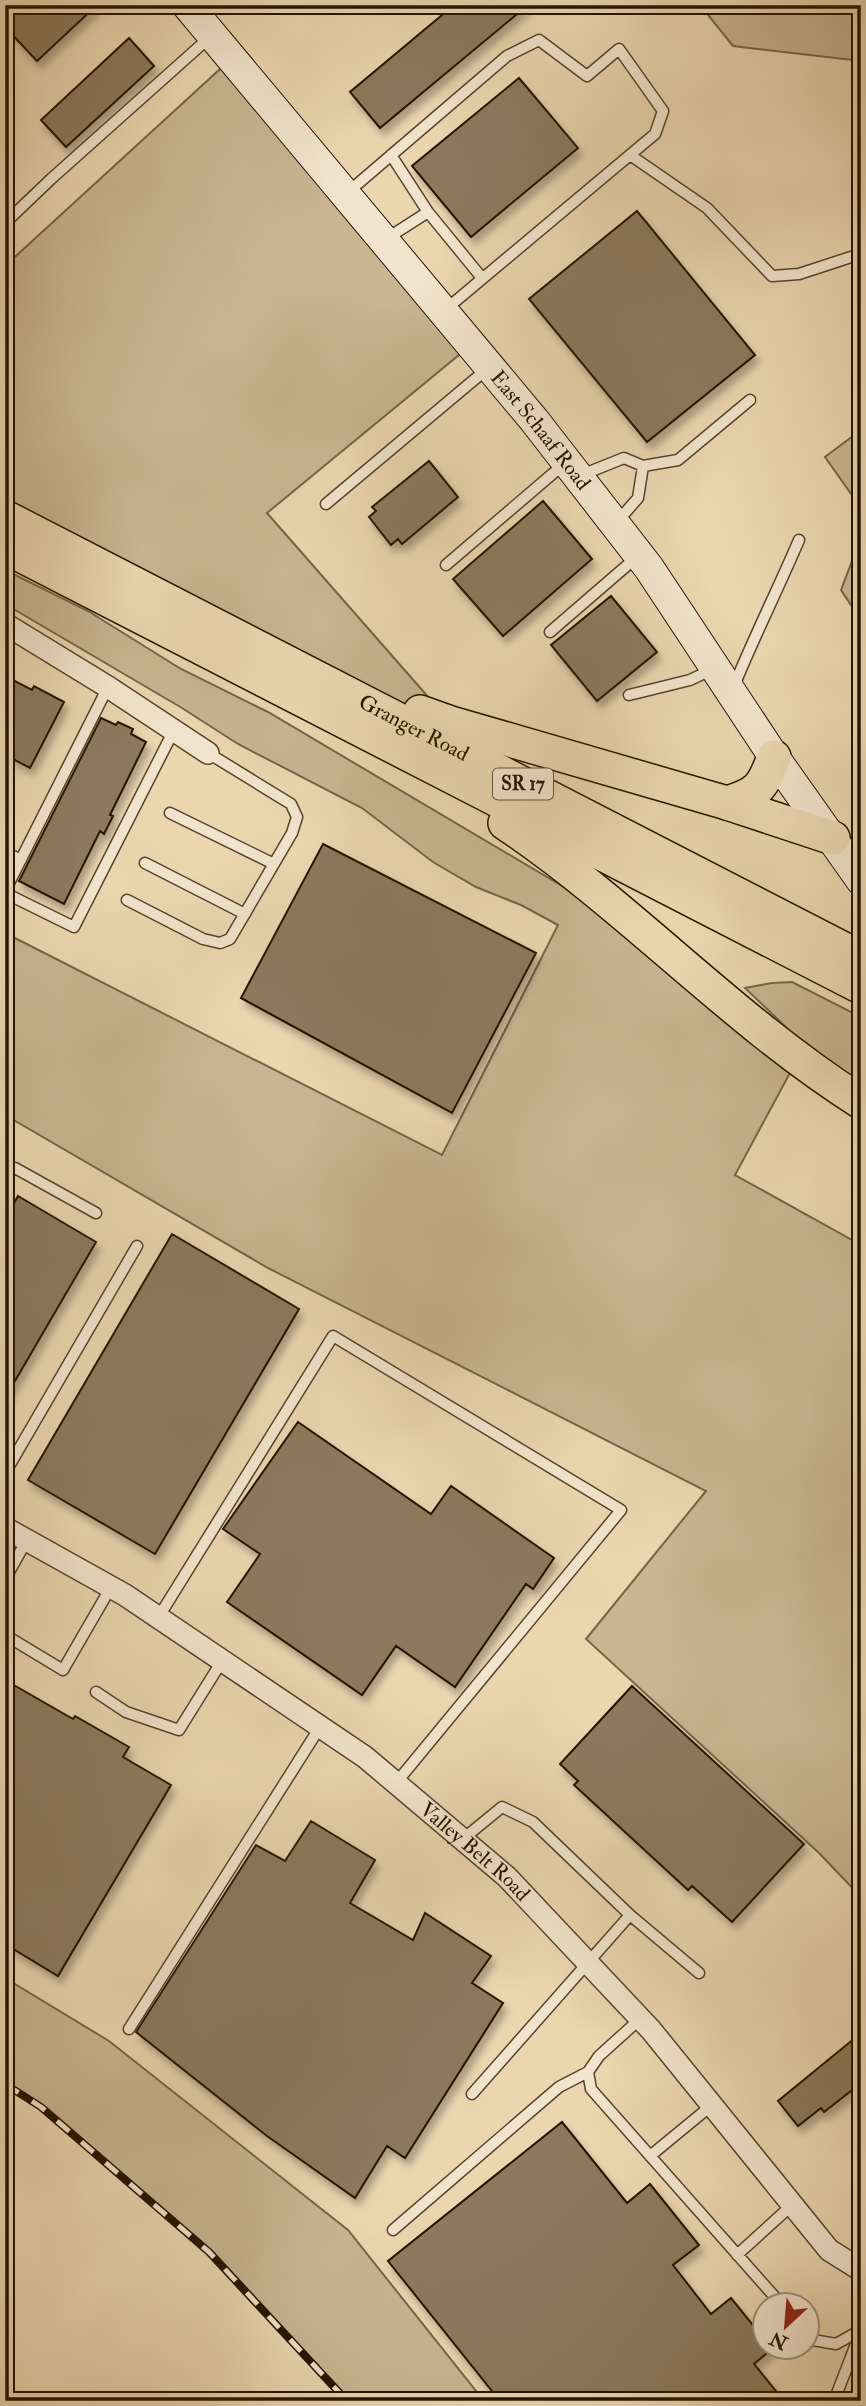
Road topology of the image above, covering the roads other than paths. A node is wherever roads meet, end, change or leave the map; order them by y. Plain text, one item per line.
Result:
1 (187, 5) edge
2 (212, 36) junction
3 (391, 155) junction
4 (630, 155) junction
5 (345, 194) junction
6 (428, 212) junction
7 (5, 223) edge
8 (384, 241) junction
9 (851, 257) dead end
10 (482, 278) junction
11 (443, 311) junction
12 (489, 367) junction
13 (750, 400) dead end
14 (643, 466) junction
15 (572, 469) junction
16 (326, 504) dead end
17 (5, 517) edge
18 (615, 524) junction
19 (799, 540) dead end
20 (5, 547) edge
21 (639, 555) junction
22 (446, 565) dead end
23 (186, 609) junction
24 (7, 631) edge
25 (550, 632) dead end
26 (715, 668) junction
27 (108, 687) junction
28 (731, 692) junction
29 (629, 695) dead end
30 (173, 732) junction
31 (381, 739) junction
32 (208, 753) joint
33 (774, 757) junction
34 (727, 803) junction
35 (170, 813) dead end
36 (833, 838) junction
37 (5, 852) edge
38 (21, 860) junction
39 (145, 863) dead end
40 (274, 864) junction
41 (861, 880) edge
42 (5, 892) edge
43 (127, 900) dead end
44 (245, 914) junction
45 (861, 958) edge
46 (861, 987) edge
47 (861, 1102) edge
48 (5, 1173) edge
49 (96, 1213) dead end
50 (137, 1246) dead end
51 (5, 1473) edge
52 (5, 1528) edge
53 (27, 1540) junction
54 (5, 1579) edge
55 (111, 1587) junction
56 (158, 1618) junction
57 (5, 1635) edge
58 (222, 1661) junction
59 (96, 1692) dead end
60 (320, 1727) junction
61 (396, 1783) junction
62 (463, 1839) junction
63 (630, 1915) junction
64 (588, 1963) junction
65 (699, 1973) dead end
66 (640, 2019) junction
67 (129, 2029) dead end
68 (588, 2072) junction
69 (472, 2094) dead end
70 (712, 2105) junction
71 (650, 2156) junction
72 (792, 2205) junction
73 (394, 2230) dead end
74 (737, 2255) junction
75 (861, 2270) edge
76 (768, 2290) edge
77 (861, 2330) edge
78 (820, 2341) edge
79 (834, 2401) edge

1 - 2 street, East Schaaf Road
2 - 5 street, East Schaaf Road
2 - 7 lane
3 - 4 lane
3 - 5 lane
3 - 6 lane
4 - 9 lane
4 - 10 lane
5 - 8 street, East Schaaf Road
6 - 8 lane
6 - 10 lane
8 - 11 street, East Schaaf Road
10 - 11 lane
11 - 12 street, East Schaaf Road
12 - 15 street, East Schaaf Road
12 - 16 lane
13 - 14 lane
14 - 15 lane
14 - 18 lane
15 - 18 street, East Schaaf Road
15 - 22 lane
17 - 23 main road, Granger Road / SR 17
18 - 21 street, East Schaaf Road
19 - 28 lane
20 - 31 main road, Granger Road / SR 17
21 - 25 lane
21 - 26 street, East Schaaf Road
23 - 34 main road
23 - 45 main road, Granger Road / SR 17
24 - 27 street
26 - 28 street, East Schaaf Road
26 - 29 lane
27 - 30 street
27 - 38 lane
28 - 33 street, East Schaaf Road
30 - 32 street
30 - 42 lane
31 - 46 main road, Granger Road / SR 17
31 - 47 main road
32 - 40 lane
33 - 34 main road
33 - 36 street, East Schaaf Road
34 - 36 main road
35 - 40 lane
36 - 41 street, East Schaaf Road
37 - 38 lane
38 - 42 lane
39 - 44 lane
40 - 44 lane
43 - 44 lane
48 - 49 lane
50 - 51 lane
52 - 53 street, Valley Belt Road
53 - 54 lane
53 - 55 street, Valley Belt Road
55 - 56 street, Valley Belt Road
55 - 57 lane
56 - 58 street, Valley Belt Road
56 - 61 lane
58 - 59 lane
58 - 60 street, Valley Belt Road
60 - 61 street, Valley Belt Road
60 - 67 lane
61 - 62 street, Valley Belt Road
62 - 63 lane
62 - 64 street, Valley Belt Road
63 - 64 lane
63 - 65 lane
64 - 66 street, Valley Belt Road
64 - 69 lane
66 - 68 lane
66 - 70 street, Valley Belt Road
68 - 71 lane
68 - 73 lane
70 - 71 lane
70 - 72 street, Valley Belt Road
71 - 74 lane
72 - 74 lane
72 - 75 street, Valley Belt Road
74 - 76 lane
77 - 78 lane
77 - 79 lane

